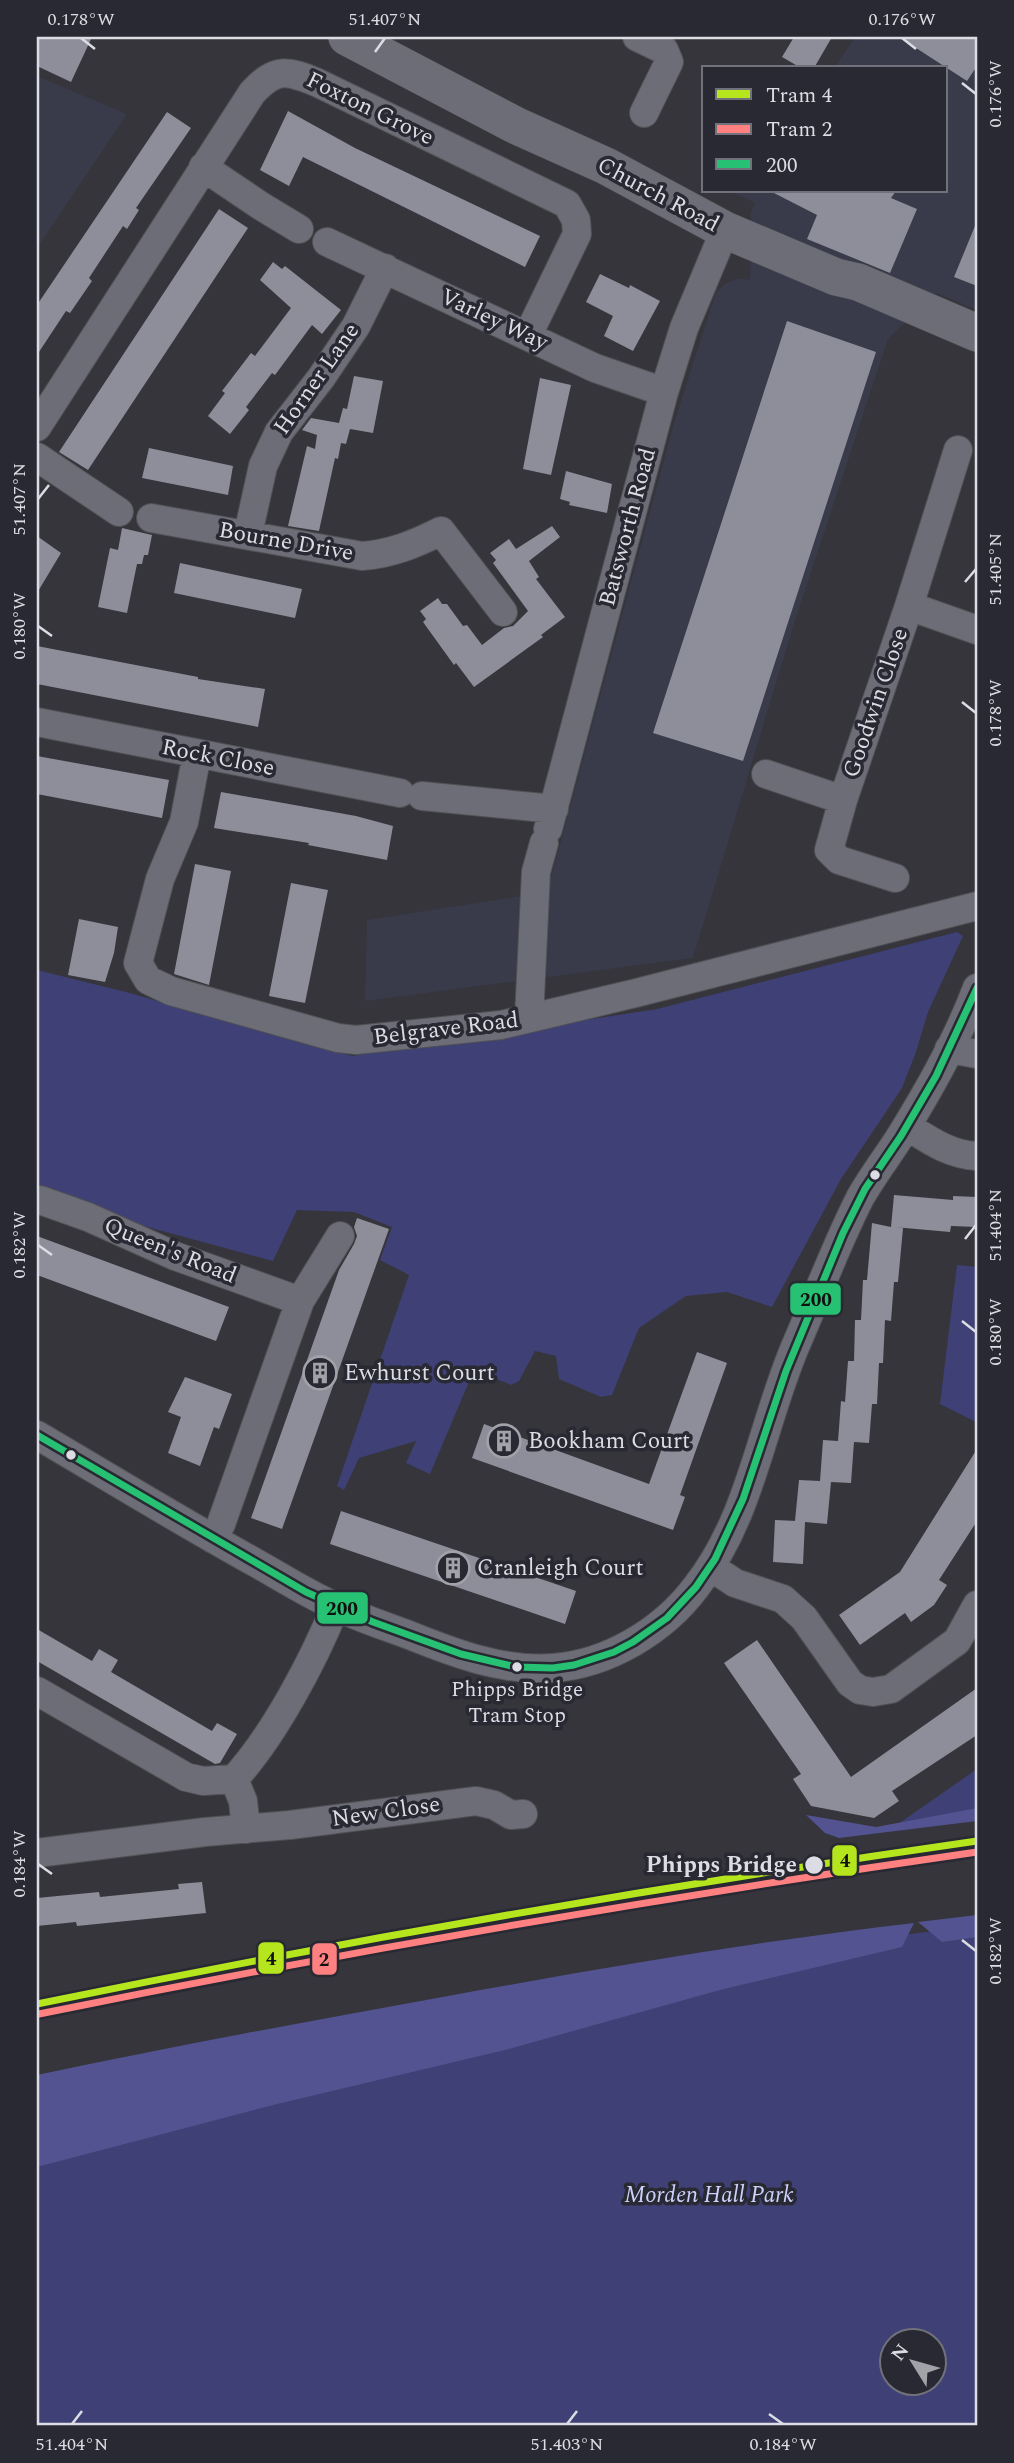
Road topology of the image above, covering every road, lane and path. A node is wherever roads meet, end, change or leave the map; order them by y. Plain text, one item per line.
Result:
1 (346, 37) edge
2 (636, 37) edge
3 (644, 113) dead end
4 (203, 167) junction
5 (299, 229) dead end
6 (725, 230) junction
7 (327, 242) dead end
8 (385, 268) junction
9 (977, 333) edge
10 (528, 335) junction
11 (664, 392) junction
12 (37, 427) edge
13 (958, 450) dead end
14 (37, 457) edge
15 (119, 512) dead end
16 (150, 518) dead end
17 (248, 534) junction
18 (909, 606) junction
19 (503, 612) dead end
20 (977, 630) edge
21 (37, 723) edge
22 (197, 754) junction
23 (766, 774) dead end
24 (843, 800) junction
25 (549, 827) junction
26 (895, 878) dead end
27 (977, 906) edge
28 (977, 989) edge
29 (529, 1018) junction
30 (949, 1049) junction
31 (977, 1054) edge
32 (906, 1126) junction
33 (977, 1156) edge
34 (40, 1200) dead end
35 (340, 1236) dead end
36 (300, 1301) junction
37 (37, 1434) edge
38 (213, 1539) junction
39 (711, 1567) junction
40 (977, 1605) edge
41 (335, 1606) junction
42 (967, 1640) edge
43 (37, 1691) edge
44 (234, 1779) junction
45 (523, 1814) dead end
46 (246, 1829) junction
47 (37, 1853) edge

1 - 6 street, Church Road
2 - 3 street
4 - 5 street
4 - 10 street, Foxton Grove
4 - 12 street, Foxton Grove
6 - 9 street, Church Road
6 - 11 street, Batsworth Road
7 - 8 street, Varley Way
8 - 10 street, Varley Way
8 - 17 street, Horner Lane
10 - 11 street, Varley Way
11 - 25 street, Batsworth Road
13 - 18 street, Goodwin Close
14 - 15 street
16 - 17 street, Bourne Drive
17 - 19 street, Bourne Drive
18 - 20 street, Goodwin Close
18 - 24 street, Goodwin Close
21 - 22 street, Rock Close
22 - 25 street, Rock Close
22 - 29 street, Belgrave Road
23 - 24 street, Goodwin Close
24 - 26 street, Goodwin Close
25 - 29 street, Batsworth Road
27 - 29 street, Belgrave Road
28 - 30 street
30 - 31 street
30 - 32 street
32 - 33 street
32 - 39 street
34 - 36 street, Queen's Road
35 - 36 street
36 - 38 street
37 - 38 street
38 - 41 street
39 - 41 street
39 - 42 street
40 - 42 street
41 - 44 street
43 - 44 street
44 - 46 street
45 - 46 street, New Close
46 - 47 street, New Close

